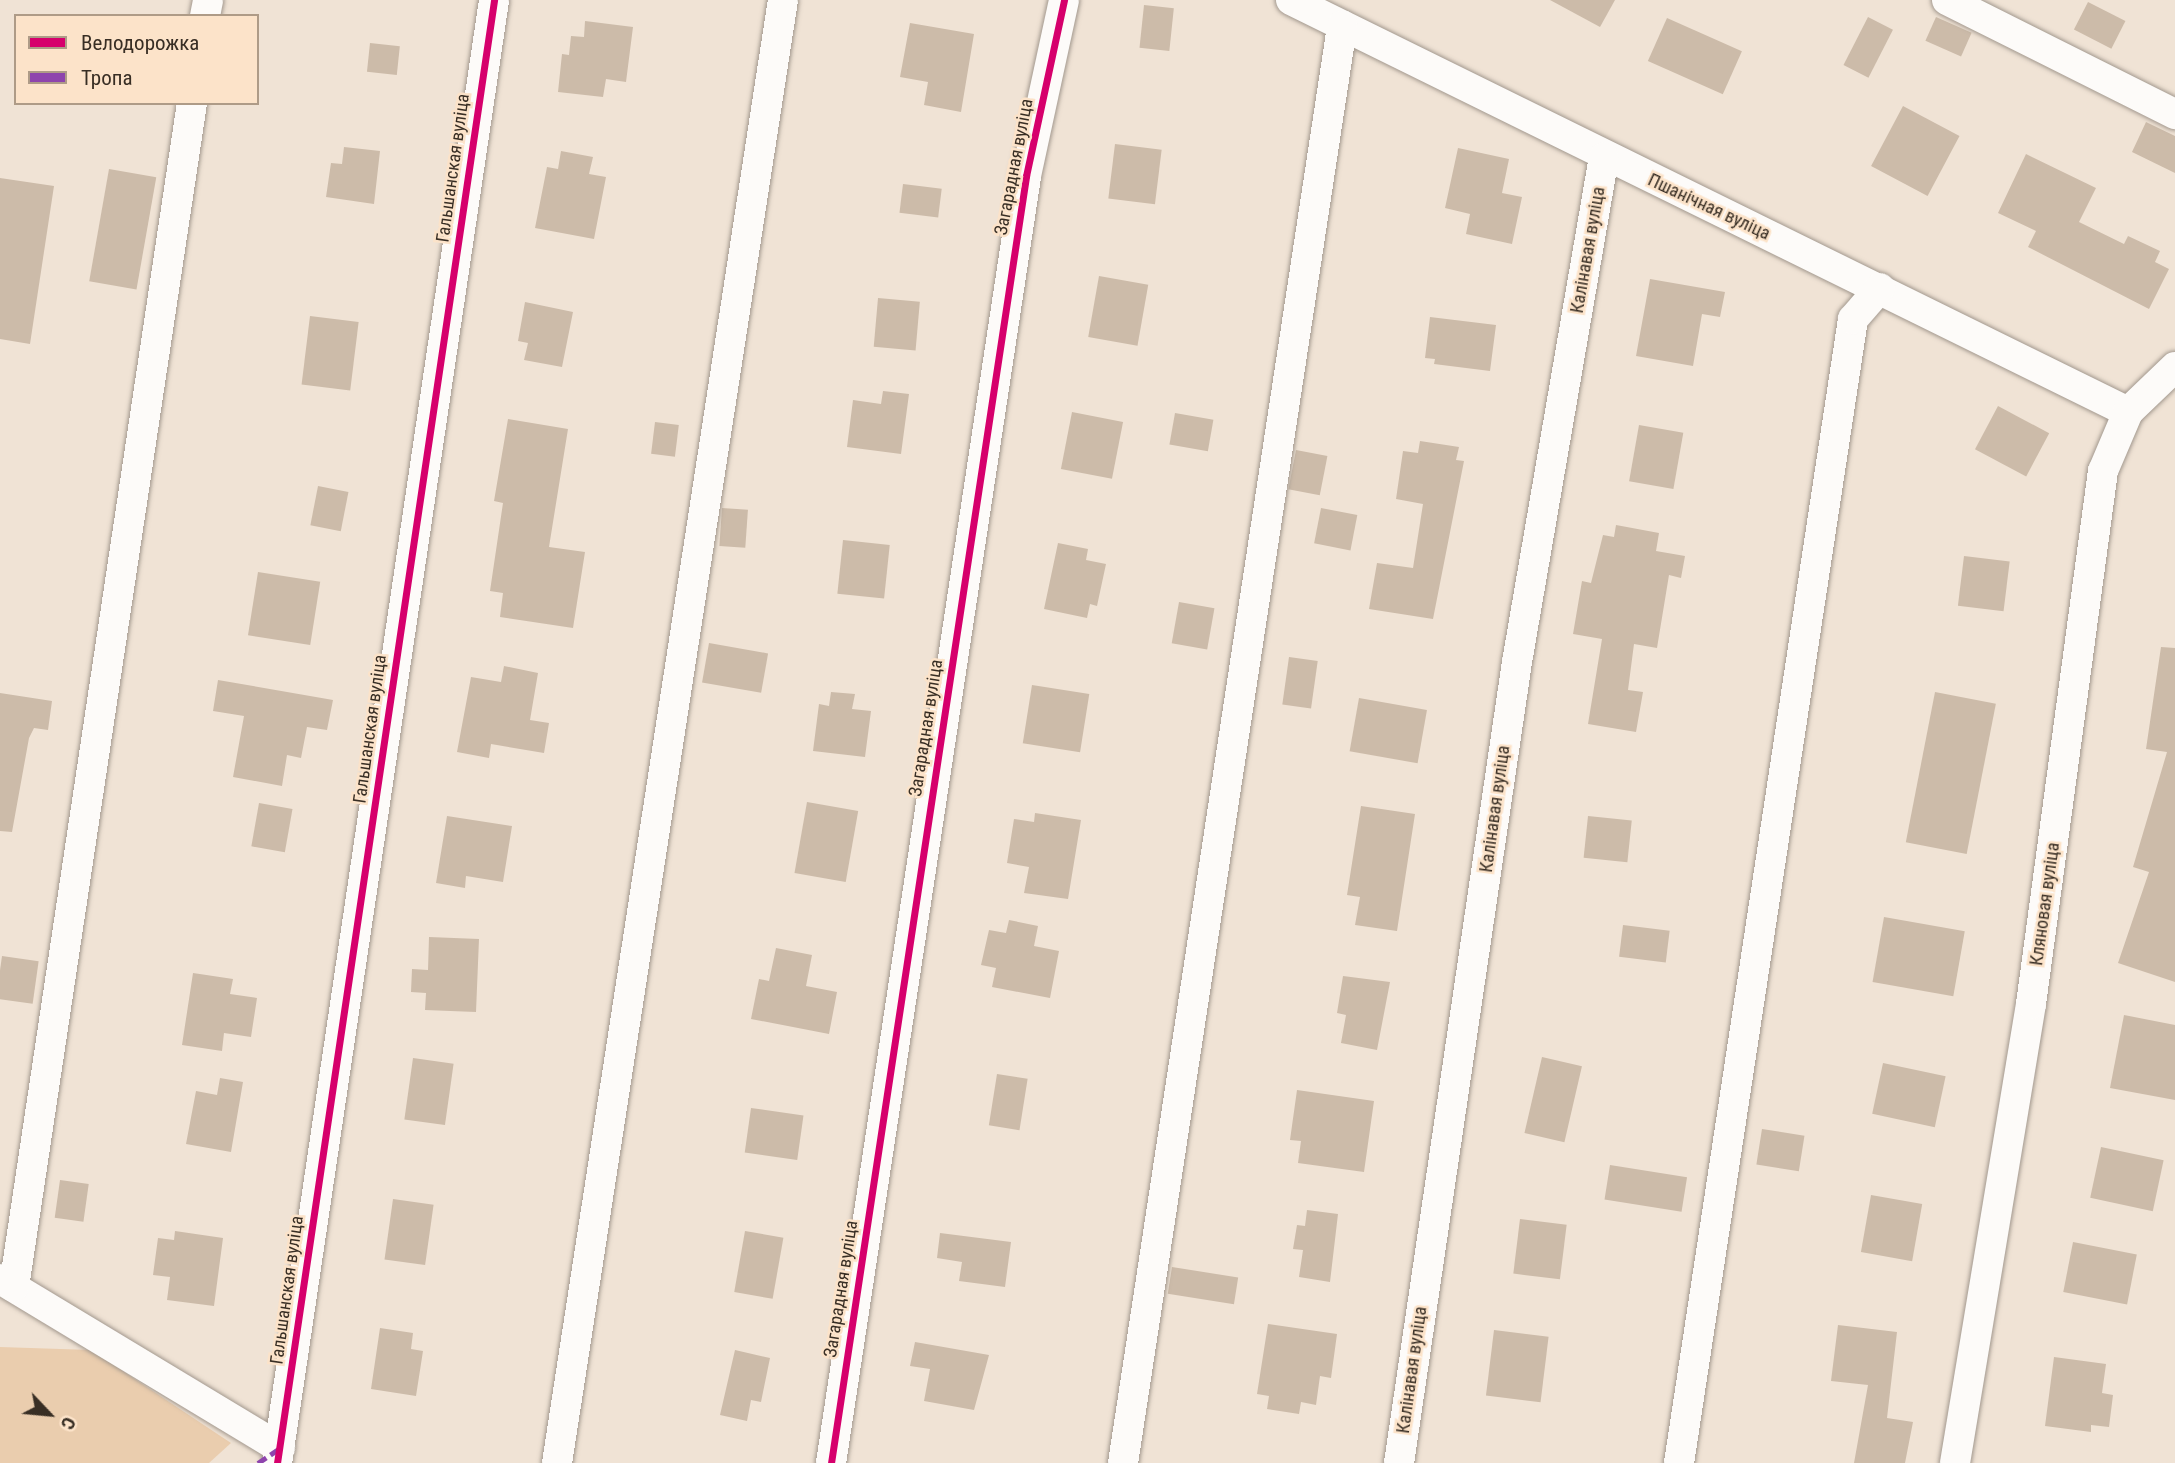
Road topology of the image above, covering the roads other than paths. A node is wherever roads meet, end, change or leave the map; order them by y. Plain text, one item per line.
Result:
1 (494, 0) edge
2 (783, 0) edge
3 (1064, 0) edge
4 (1291, 0) edge
5 (1947, 0) edge
6 (1342, 26) junction
7 (192, 105) edge
8 (2175, 114) edge
9 (1604, 157) junction
10 (1880, 288) junction
11 (2175, 367) edge
12 (2128, 412) junction
13 (7, 1283) edge
14 (279, 1455) edge
15 (557, 1463) edge
16 (831, 1463) edge
17 (1123, 1463) edge
18 (1399, 1463) edge
19 (1679, 1463) edge
20 (1955, 1463) edge

1 - 14 street, Гальшанская вуліца
2 - 15 street
3 - 16 street, Загарадная вуліца
4 - 6 street, Пшанічная вуліца
5 - 8 street
6 - 9 street, Пшанічная вуліца
6 - 17 street
7 - 13 street
9 - 10 street, Пшанічная вуліца
9 - 18 street, Калінавая вуліца
10 - 12 street, Пшанічная вуліца
10 - 19 street
11 - 12 street, Кляновая вуліца
12 - 20 street, Кляновая вуліца
13 - 14 street

